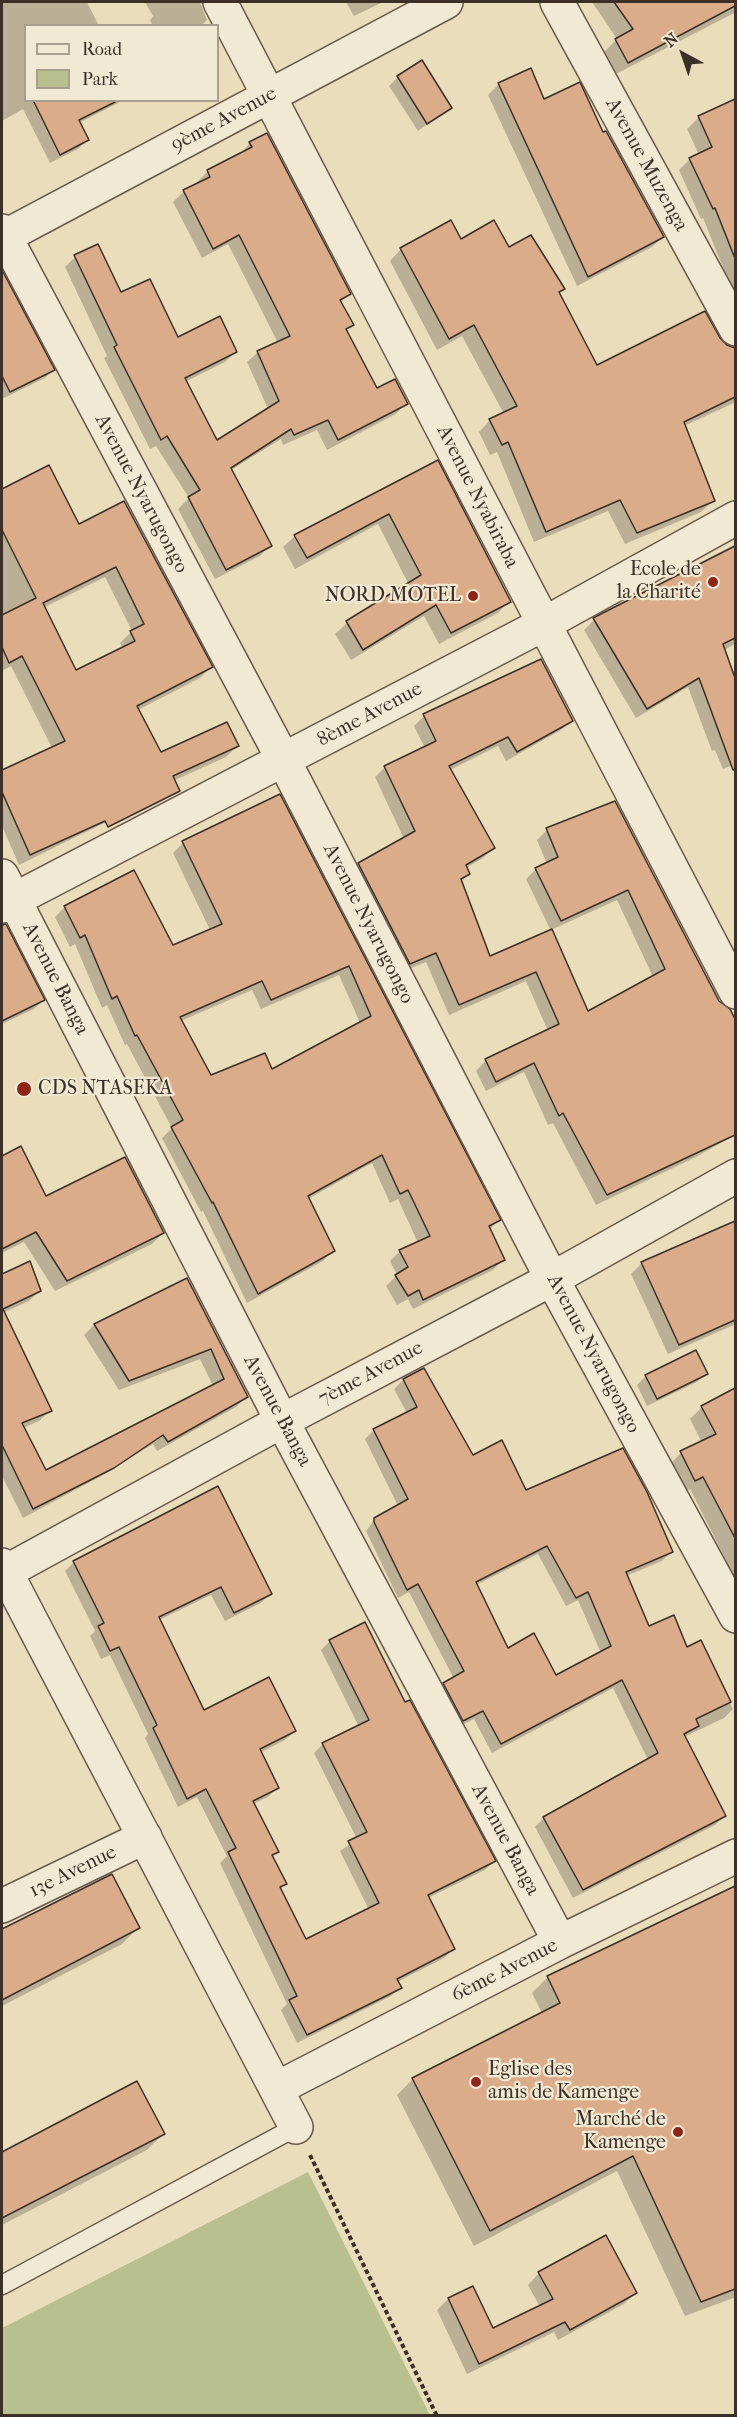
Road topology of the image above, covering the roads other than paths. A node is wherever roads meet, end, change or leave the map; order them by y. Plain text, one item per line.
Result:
1 (220, 2) edge
2 (446, 2) edge
3 (557, 2) edge
4 (270, 95) junction
5 (2, 235) edge
6 (734, 325) edge
7 (735, 518) edge
8 (542, 625) junction
9 (284, 761) junction
10 (6, 894) edge
11 (735, 992) edge
12 (735, 1176) edge
13 (552, 1279) junction
14 (282, 1421) junction
15 (3, 1570) edge
16 (735, 1616) edge
17 (145, 1837) junction
18 (735, 1856) edge
19 (2, 1906) edge
20 (560, 1942) junction
21 (276, 2089) junction
22 (296, 2127) joint
23 (2, 2285) edge

1 - 4 street, Avenue Nyabiraba
2 - 4 street, 9ème Avenue
3 - 6 street, Avenue Muzenga
4 - 5 street, 9ème Avenue
4 - 8 street, Avenue Nyabiraba
5 - 9 street, Avenue Nyarugongo
7 - 8 street, 8ème Avenue
8 - 9 street, 8ème Avenue
8 - 11 street, Avenue Nyabiraba
9 - 10 street, 8ème Avenue
9 - 13 street, Avenue Nyarugongo
10 - 14 street, Avenue Banga
12 - 13 street, 7ème Avenue
13 - 14 street, 7ème Avenue
13 - 16 street, Avenue Nyarugongo
14 - 15 street, 7ème Avenue
14 - 20 street, Avenue Banga
15 - 17 street
17 - 19 street, 13e Avenue
17 - 21 street
18 - 20 street, 6ème Avenue
20 - 21 street, 6ème Avenue
21 - 22 street
22 - 23 lane

